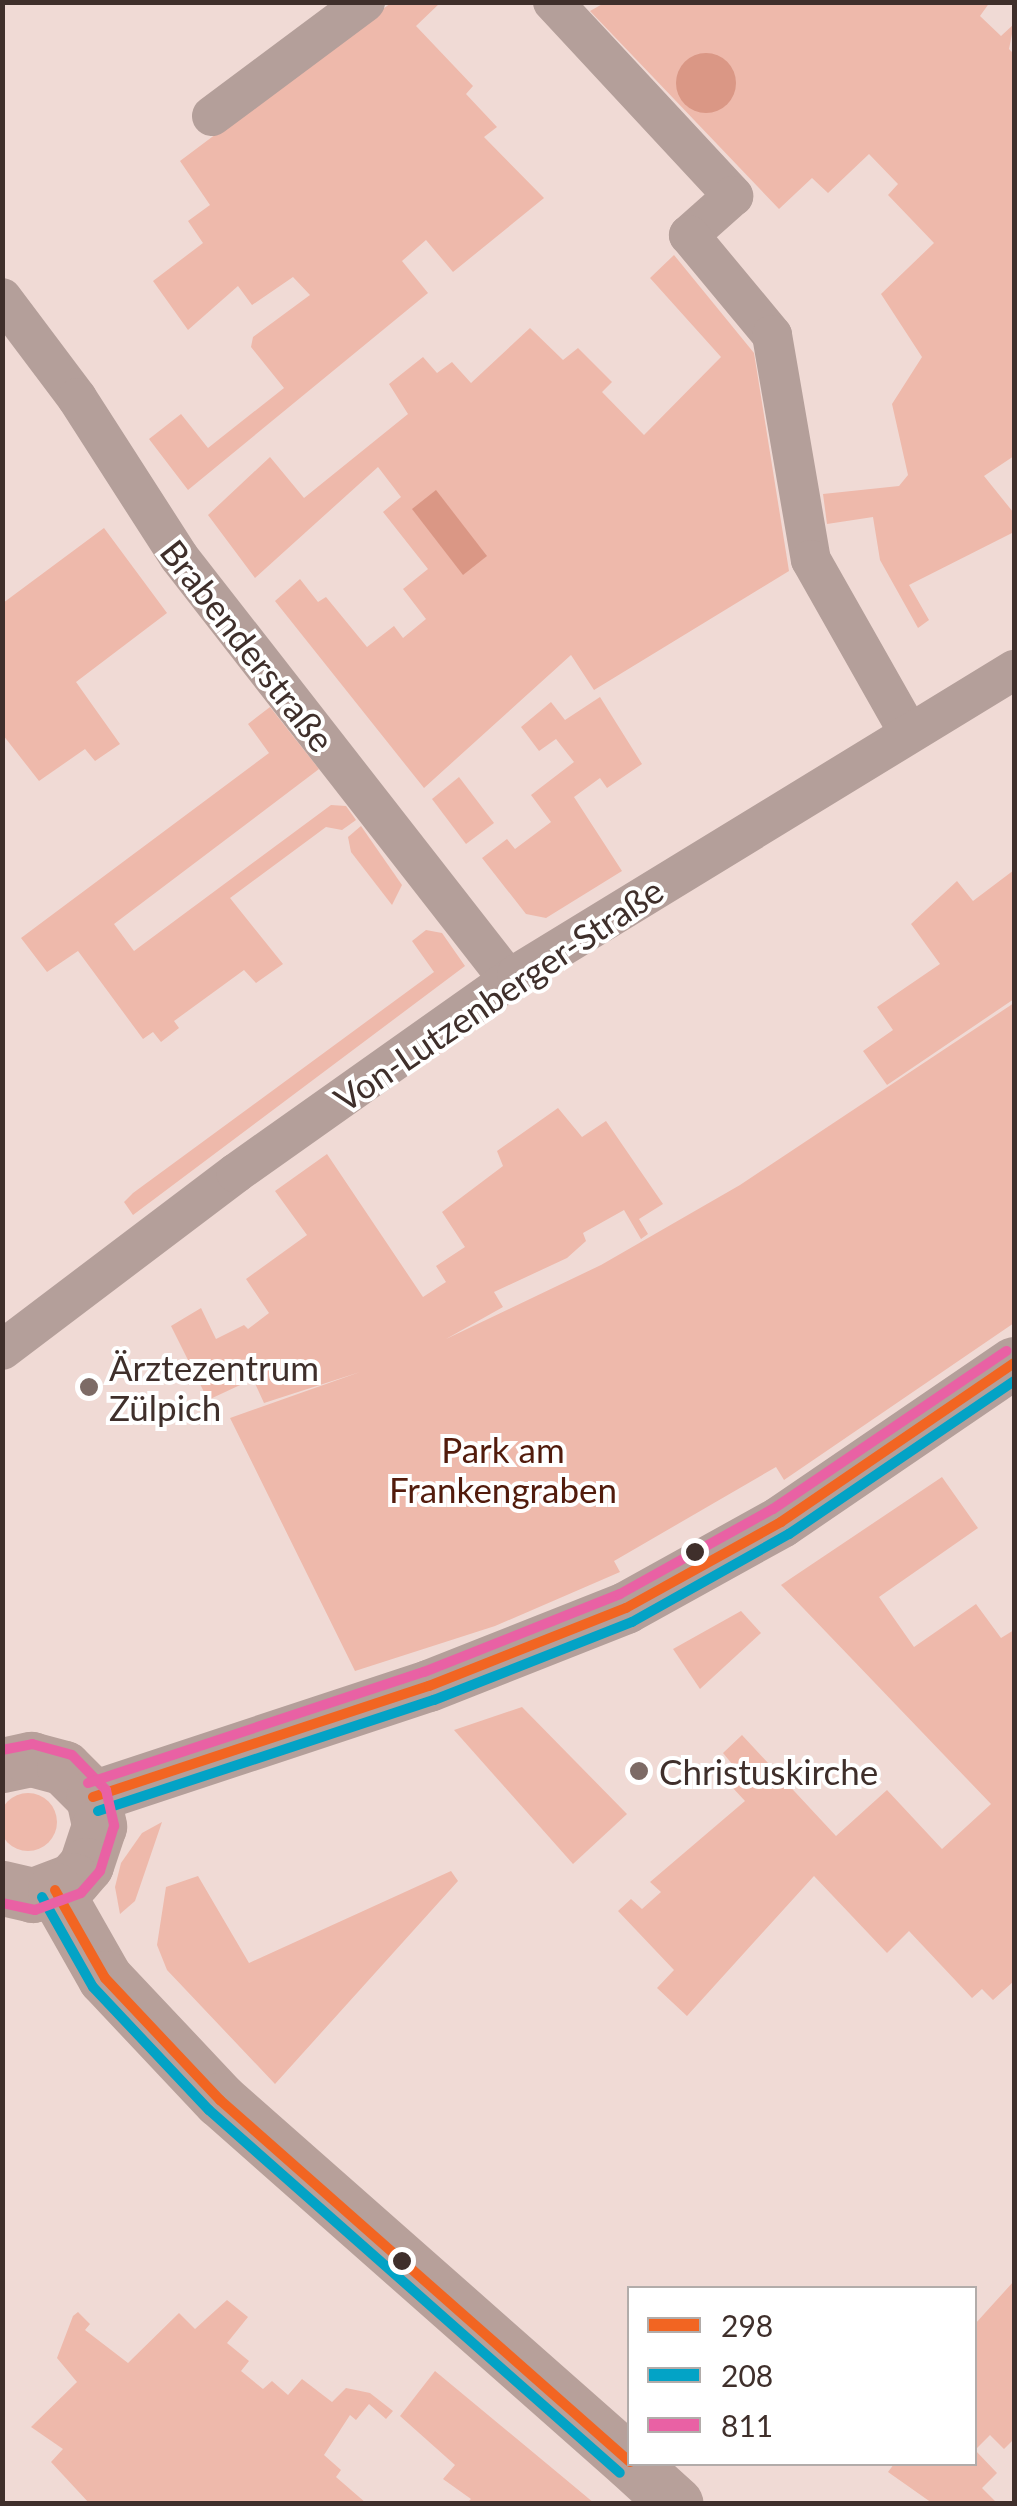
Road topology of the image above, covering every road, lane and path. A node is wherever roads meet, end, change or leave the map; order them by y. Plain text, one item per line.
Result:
1 (365, 2) edge
2 (553, 2) edge
3 (212, 116) dead end
4 (2, 298) edge
5 (1014, 670) edge
6 (909, 732) junction
7 (509, 980) junction
8 (2, 1350) edge
9 (1014, 1362) edge
10 (6, 1760) edge
11 (93, 1797) junction
12 (29, 1889) edge
13 (627, 2460) edge
14 (633, 2466) edge
15 (676, 2504) edge

1 - 3 street
2 - 6 street
4 - 7 street, Brabenderstraße
5 - 6 street, Von-Lutzenberger-Straße
6 - 7 street, Von-Lutzenberger-Straße
7 - 8 street, Von-Lutzenberger-Straße
9 - 11 street
10 - 11 main road
11 - 12 main road
12 - 13 main road
14 - 15 main road

